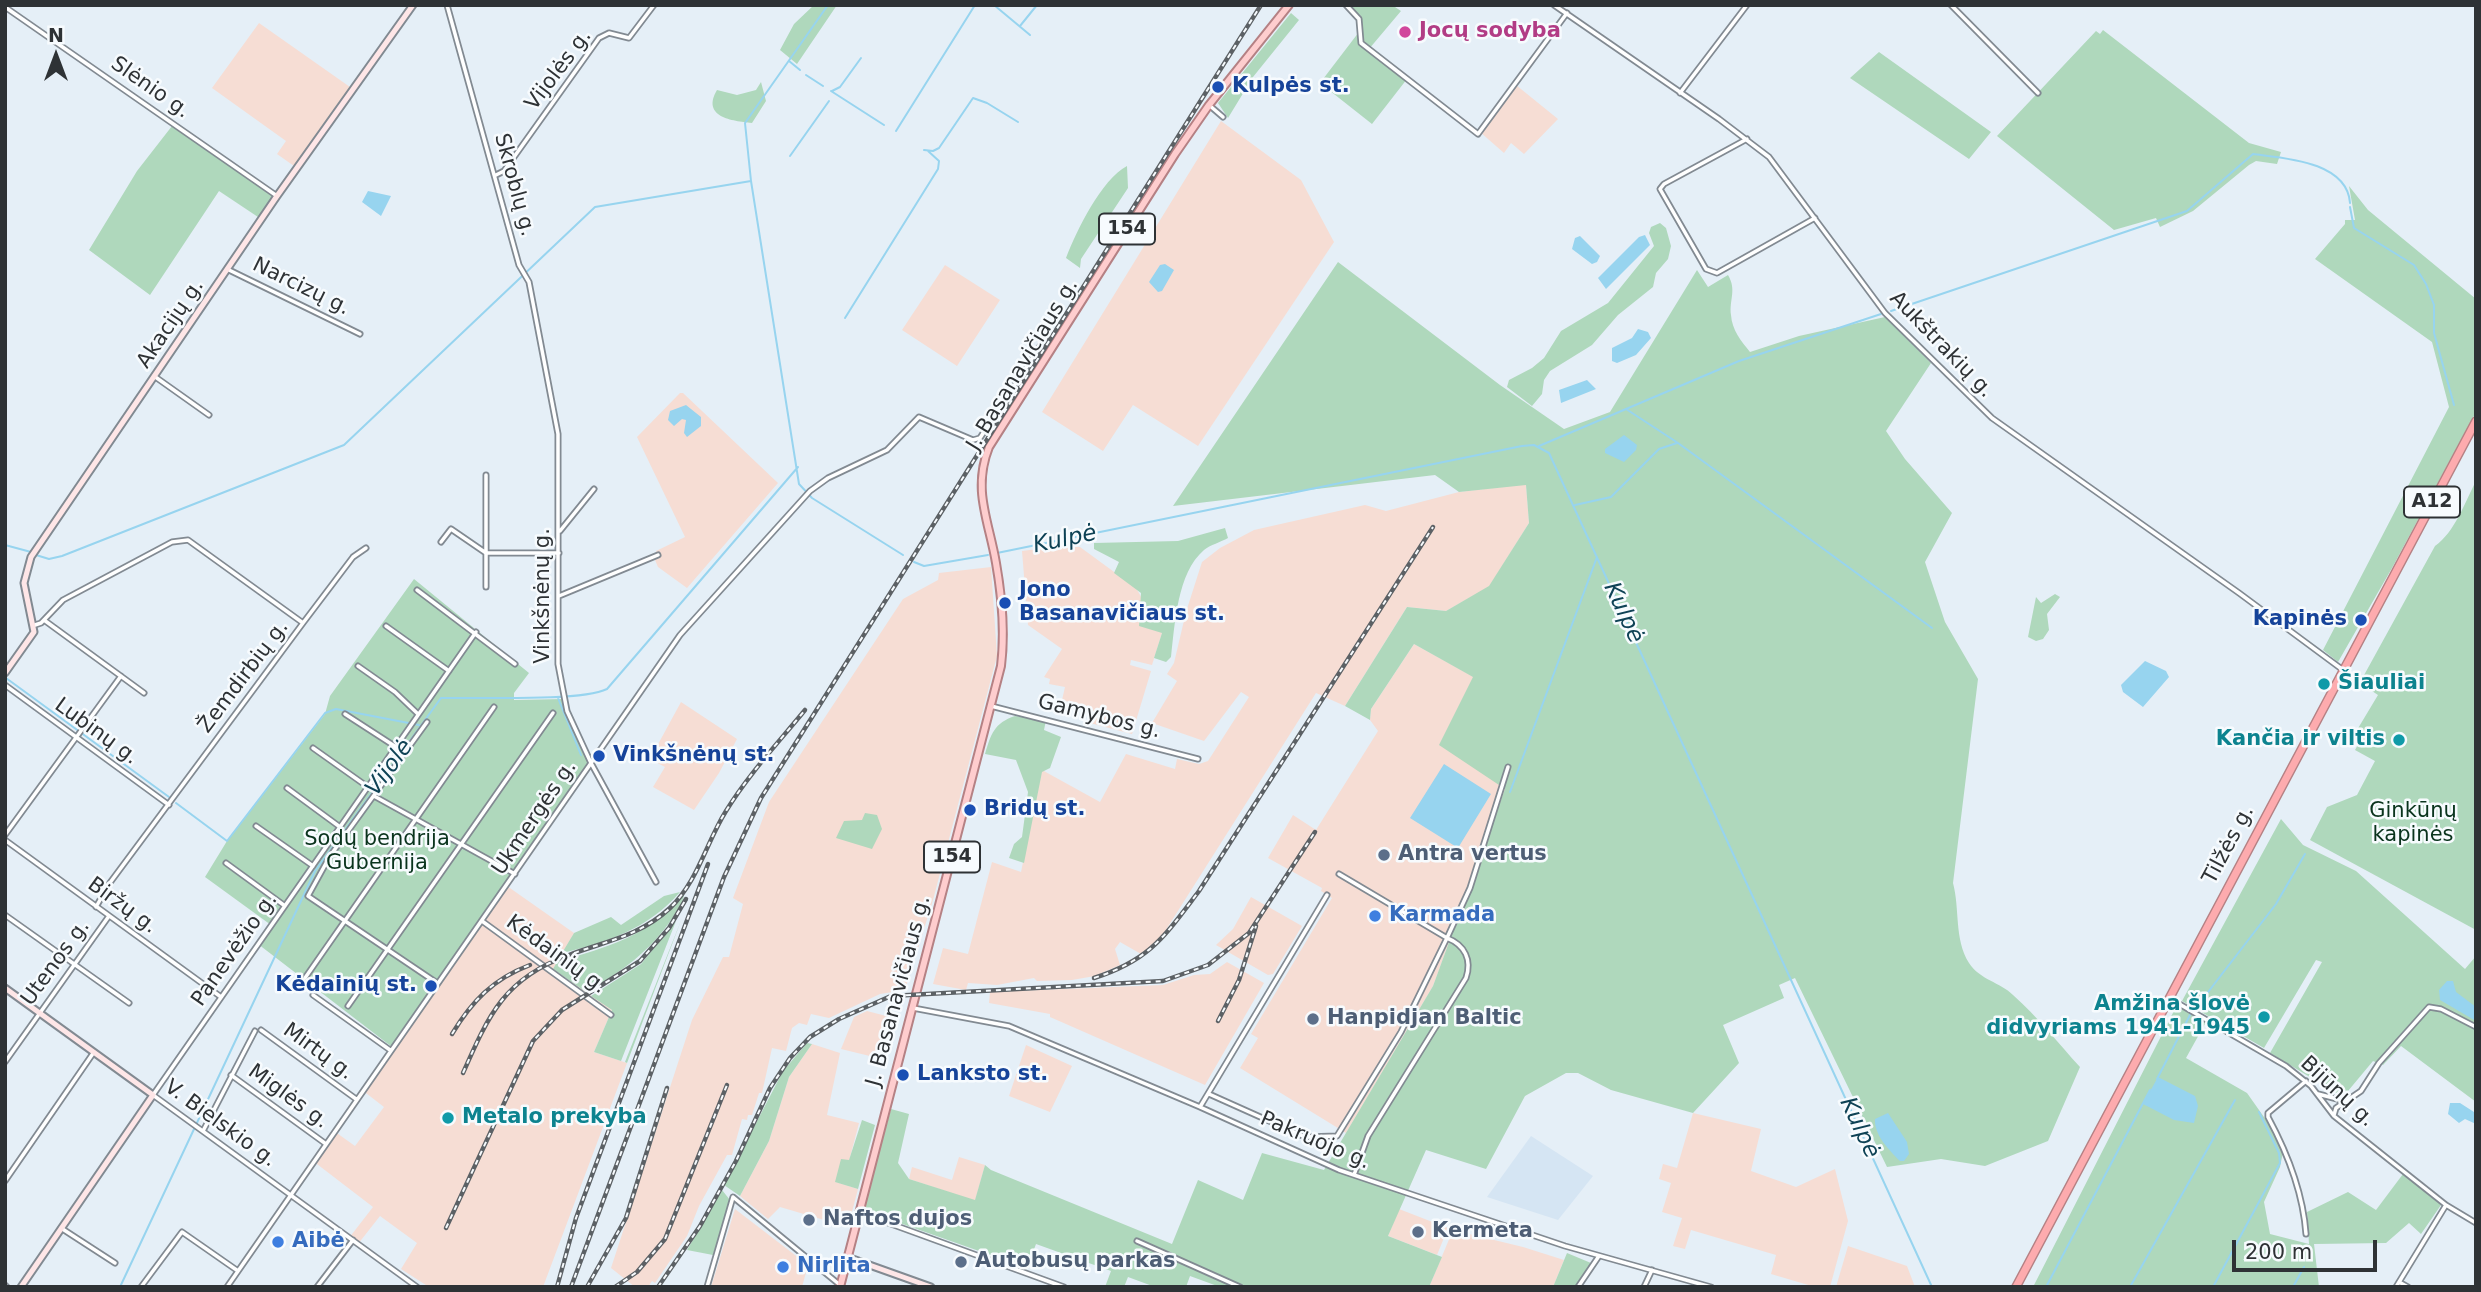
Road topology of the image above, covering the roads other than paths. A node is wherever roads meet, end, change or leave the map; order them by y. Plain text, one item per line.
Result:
1 (414, 5) edge
2 (447, 5) edge
3 (654, 5) edge
4 (1290, 5) edge
5 (1346, 5) edge
6 (1554, 5) edge
7 (1747, 5) edge
8 (1951, 5) edge
9 (5, 7) edge
10 (1567, 13) junction
11 (1680, 93) junction
12 (2038, 93) dead end
13 (1209, 105) junction
14 (1223, 117) dead end
15 (1747, 139) junction
16 (496, 175) junction
17 (277, 196) junction
18 (1815, 218) junction
19 (227, 269) junction
20 (360, 334) dead end
21 (1048, 334) dead end
22 (547, 373) joint
23 (154, 376) junction
24 (209, 415) dead end
25 (2476, 422) edge
26 (486, 475) dead end
27 (594, 489) dead end
28 (559, 533) junction
29 (442, 542) dead end
30 (366, 548) dead end
31 (486, 553) junction
32 (559, 553) junction
33 (658, 555) dead end
34 (486, 587) dead end
35 (417, 590) dead end
36 (559, 596) junction
37 (44, 620) junction
38 (303, 623) junction
39 (34, 625) junction
40 (386, 626) dead end
41 (476, 632) junction
42 (515, 664) dead end
43 (358, 666) dead end
44 (2343, 670) junction
45 (449, 671) junction
46 (5, 673) edge
47 (121, 676) junction
48 (5, 685) edge
49 (144, 693) dead end
50 (991, 706) junction
51 (494, 707) dead end
52 (553, 713) dead end
53 (345, 714) dead end
54 (418, 714) junction
55 (427, 722) dead end
56 (78, 737) junction
57 (396, 747) junction
58 (313, 748) dead end
59 (1198, 759) dead end
60 (591, 763) junction
61 (1508, 766) dead end
62 (368, 787) junction
63 (286, 788) dead end
64 (374, 796) junction
65 (169, 805) junction
66 (416, 819) junction
67 (256, 826) dead end
68 (340, 827) junction
69 (5, 838) edge
70 (462, 844) junction
71 (226, 863) dead end
72 (313, 866) junction
73 (515, 874) junction
74 (1339, 874) dead end
75 (656, 882) dead end
76 (1327, 895) dead end
77 (285, 906) junction
78 (96, 907) junction
79 (5, 915) edge
80 (109, 916) junction
81 (343, 920) junction
82 (482, 921) junction
83 (1447, 938) junction
84 (387, 950) junction
85 (75, 965) junction
86 (305, 978) dead end
87 (437, 983) junction
88 (5, 988) edge
89 (313, 995) dead end
90 (221, 997) junction
91 (2168, 997) junction
92 (130, 1003) dead end
93 (348, 1006) dead end
94 (913, 1008) junction
95 (40, 1013) junction
96 (611, 1015) dead end
97 (2476, 1027) edge
98 (261, 1030) dead end
99 (253, 1033) dead end
100 (390, 1050) junction
101 (94, 1052) junction
102 (5, 1062) edge
103 (232, 1075) junction
104 (2306, 1081) junction
105 (1209, 1094) junction
106 (2316, 1094) junction
107 (153, 1095) junction
108 (356, 1099) junction
109 (2345, 1101) junction
110 (1200, 1107) junction
111 (2334, 1116) junction
112 (201, 1129) junction
113 (326, 1144) junction
114 (1354, 1175) junction
115 (5, 1181) edge
116 (291, 1195) junction
117 (2446, 1205) junction
118 (859, 1212) junction
119 (2476, 1223) edge
120 (61, 1228) junction
121 (2306, 1234) dead end
122 (353, 1240) junction
123 (1137, 1241) dead end
124 (847, 1256) junction
125 (1599, 1256) junction
126 (115, 1263) dead end
127 (238, 1270) junction
128 (1652, 1270) junction
129 (2399, 1282) junction
130 (840, 1286) edge
131 (1709, 1286) edge
132 (21, 1287) edge
133 (141, 1287) edge
134 (227, 1287) edge
135 (317, 1287) edge
136 (417, 1287) edge
137 (707, 1287) edge
138 (931, 1287) edge
139 (1064, 1287) edge
140 (1240, 1287) edge
141 (1578, 1287) edge
142 (1644, 1287) edge
143 (2016, 1287) edge
144 (2396, 1287) edge
145 (2408, 1287) edge

1 - 17 street, Akacijų g.
2 - 16 street, Skroblų g.
3 - 16 street, Vijolės g.
4 - 13 main road, J. Basanavičiaus g. / 154
5 - 10 street
6 - 10 street, Aukštrakių g.
7 - 11 street
8 - 12 street
9 - 17 street, Slėnio g.
10 - 11 street, Aukštrakių g.
11 - 15 street, Aukštrakių g.
13 - 14 street
13 - 50 main road, J. Basanavičiaus g. / 154
15 - 18 street, Aukštrakių g.
15 - 18 street
16 - 22 street, Skroblų g.
17 - 19 street, Akacijų g.
18 - 44 street, Aukštrakių g.
19 - 20 street, Narcizų g.
19 - 23 street, Akacijų g.
21 - 60 street, Ukmergės g.
22 - 28 street, Vinkšnėnų g.
23 - 24 street
23 - 39 street, Akacijų g.
25 - 44 highway, Tilžės g. / A12
26 - 31 street
27 - 28 street
28 - 32 street, Vinkšnėnų g.
29 - 31 street
30 - 38 street
31 - 32 street
31 - 34 street
32 - 36 street, Vinkšnėnų g.
33 - 36 street
35 - 41 street
36 - 60 street, Vinkšnėnų g.
37 - 38 street, Žemdirbių g.
37 - 39 street, Žemdirbių g.
37 - 47 street
38 - 65 street, Žemdirbių g.
39 - 46 street
40 - 45 street
41 - 42 street
41 - 45 street, Panevėžio g.
43 - 54 street
44 - 91 highway, Tilžės g. / A12
45 - 54 street, Panevėžio g.
47 - 49 street
47 - 56 street
48 - 56 street, Lubinų g.
50 - 59 street, Gamybos g.
50 - 94 main road, J. Basanavičiaus g. / 154
51 - 66 street
52 - 70 street
53 - 57 street
54 - 57 street, Panevėžio g.
55 - 64 street
56 - 65 street, Lubinų g.
56 - 69 street
57 - 62 street, Panevėžio g.
58 - 62 street
60 - 73 street, Ukmergės g.
60 - 75 street, Vinkšnėnų g.
61 - 83 street
62 - 68 street, Panevėžio g.
63 - 68 street
64 - 66 street
64 - 81 street
65 - 78 street, Žemdirbių g.
66 - 70 street
66 - 81 street
67 - 72 street
68 - 72 street, Panevėžio g.
69 - 78 street, Biržų g.
70 - 73 street
70 - 84 street
71 - 77 street
72 - 77 street, Panevėžio g.
73 - 82 street, Ukmergės g.
74 - 83 street
76 - 105 street
77 - 90 street, Panevėžio g.
78 - 80 street, Biržų g.
79 - 85 street
80 - 85 street, Utenos g.
80 - 90 street, Biržų g.
81 - 84 street
81 - 86 street
82 - 87 street, Ukmergės g.
82 - 96 street, Kėdainių g.
83 - 105 street
83 - 114 street
84 - 87 street
84 - 93 street
85 - 92 street
85 - 95 street, Utenos g.
87 - 100 street, Ukmergės g.
88 - 95 street, V. Bielskio g.
89 - 100 street
90 - 107 street, Panevėžio g.
91 - 104 street, Bijūnų g.
91 - 143 highway, Tilžės g. / A12
94 - 110 street, Pakruojo g.
94 - 118 main road, J. Basanavičiaus g. / 154
95 - 101 street, V. Bielskio g.
95 - 102 street, Utenos g.
97 - 109 street
98 - 108 street, Mirtų g.
99 - 103 street
100 - 108 street, Ukmergės g.
101 - 107 street, V. Bielskio g.
101 - 115 street
103 - 112 street
103 - 113 street, Miglės g.
104 - 106 street, Bijūnų g.
104 - 121 street
105 - 110 street
106 - 109 street
106 - 111 street, Bijūnų g.
107 - 112 street, V. Bielskio g.
107 - 120 street, Panevėžio g.
108 - 113 street, Ukmergės g.
109 - 111 street
110 - 114 street, Pakruojo g.
111 - 117 street, Bijūnų g.
112 - 116 street, V. Bielskio g.
113 - 116 street, Ukmergės g.
114 - 125 street, Pakruojo g.
116 - 122 street, V. Bielskio g.
116 - 127 street, Ukmergės g.
117 - 119 street, Bijūnų g.
117 - 129 street
118 - 124 main road, J. Basanavičiaus g. / 154
118 - 139 street
120 - 126 street
120 - 132 street, Panevėžio g.
122 - 135 street
122 - 136 street, V. Bielskio g.
123 - 140 street
124 - 130 main road, J. Basanavičiaus g. / 154
124 - 138 street
125 - 128 street, Pakruojo g.
125 - 141 street
127 - 133 street
127 - 134 street, Ukmergės g.
128 - 131 street, Pakruojo g.
128 - 142 street
129 - 144 street
129 - 145 street
130 - 137 street

